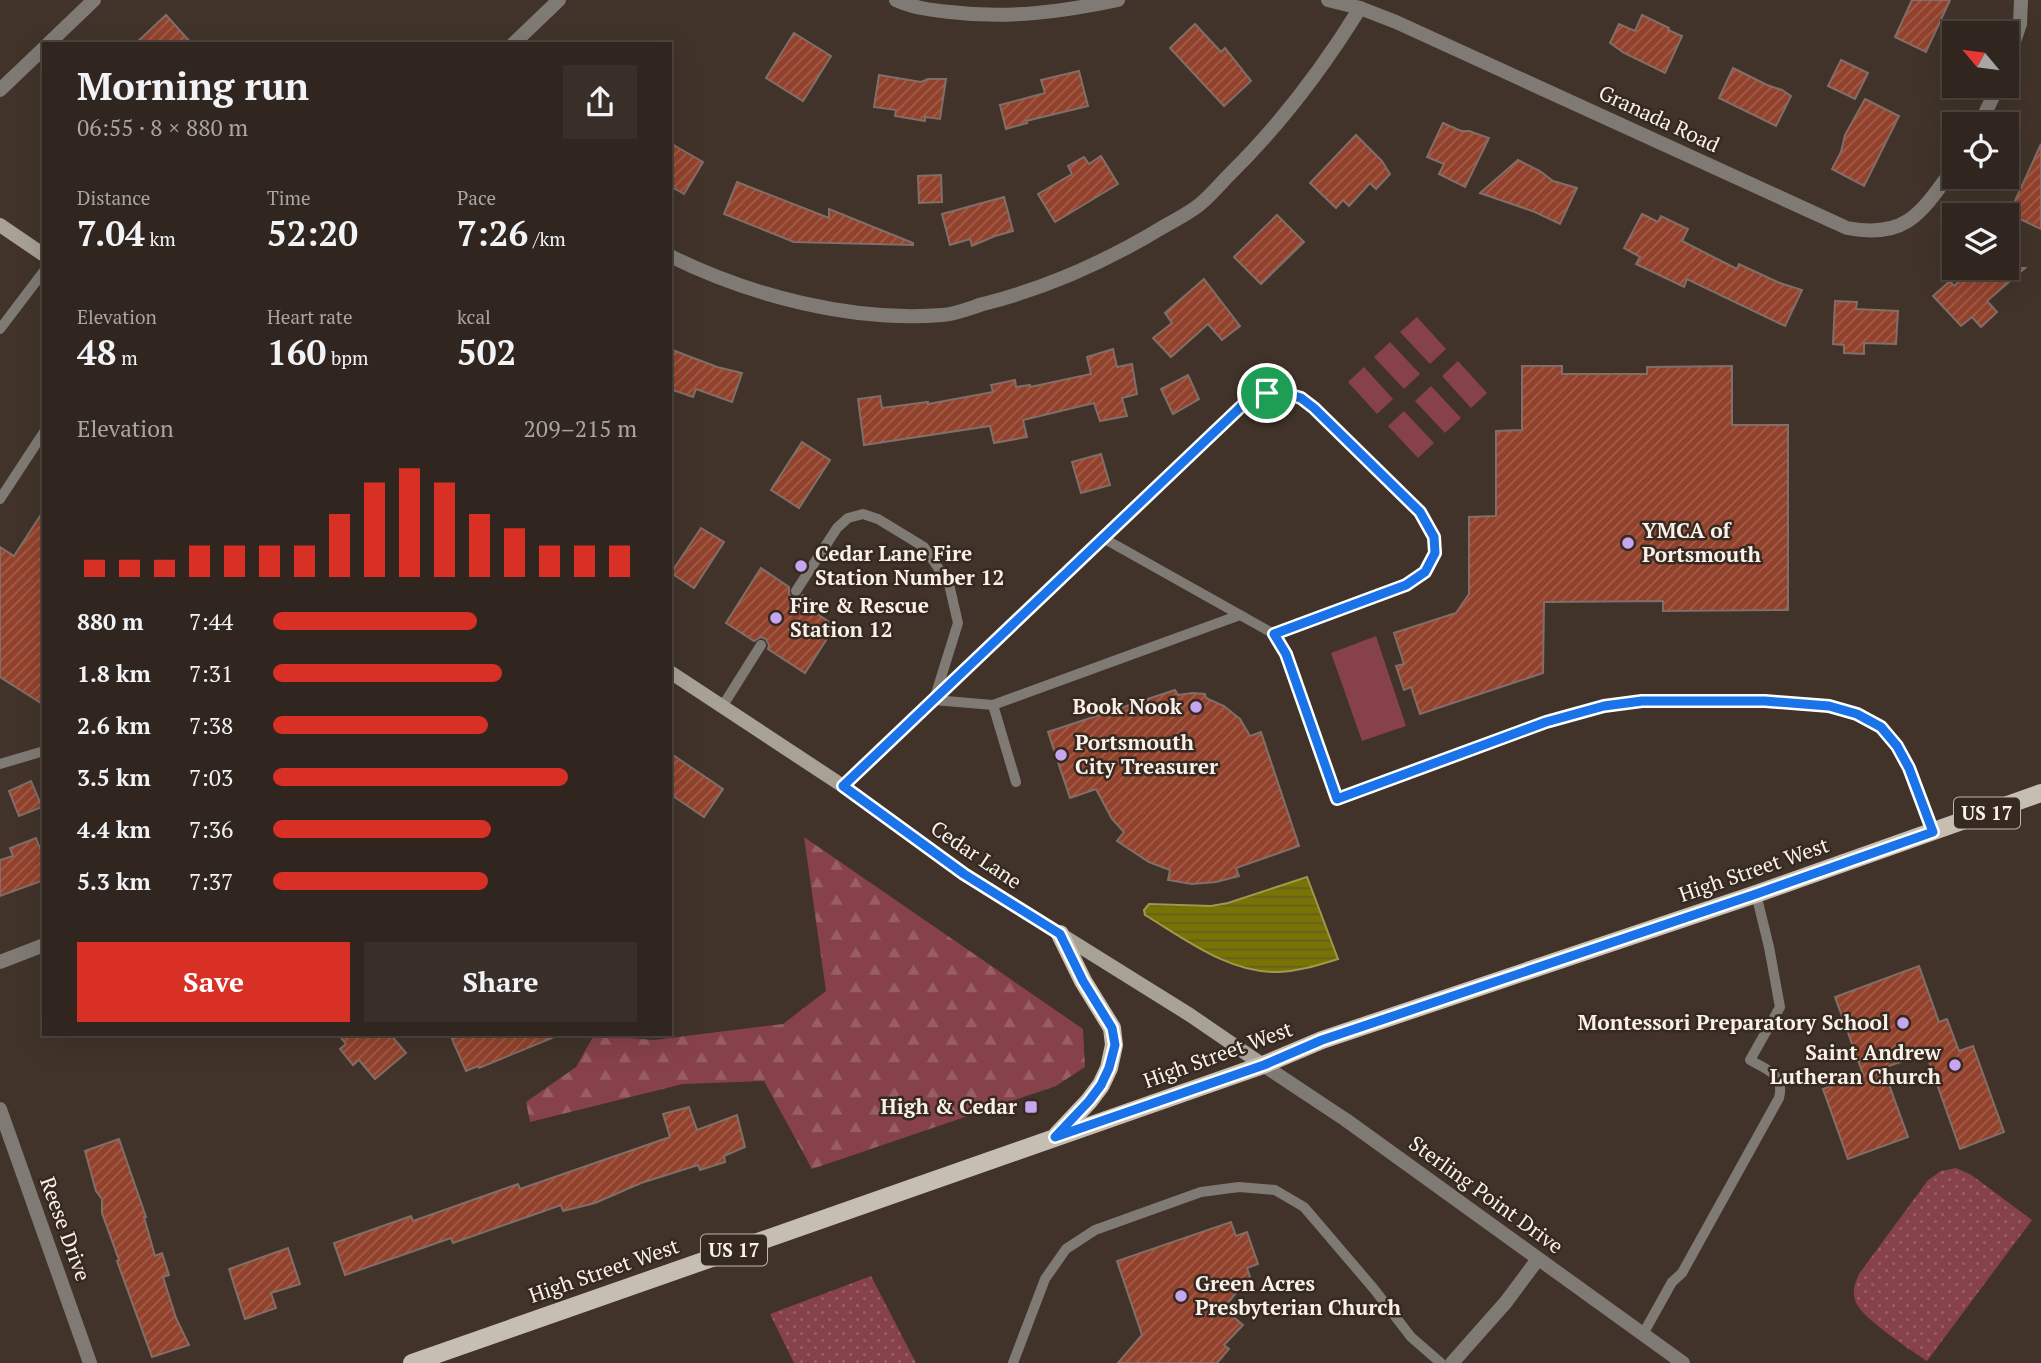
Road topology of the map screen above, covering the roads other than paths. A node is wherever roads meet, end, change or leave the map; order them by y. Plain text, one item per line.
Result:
1 (94, 0) edge
2 (559, 0) edge
3 (896, 0) edge
4 (1118, 0) edge
5 (1328, 0) edge
6 (2021, 0) edge
7 (1360, 8) junction
8 (2020, 24) edge
9 (50, 42) edge
10 (515, 42) edge
11 (42, 50) edge
12 (0, 90) edge
13 (1942, 183) edge
14 (0, 225) edge
15 (42, 254) edge
16 (672, 257) edge
17 (42, 274) edge
18 (0, 330) edge
19 (42, 435) edge
20 (0, 499) edge
21 (1103, 538) junction
22 (796, 591) dead end
23 (1240, 615) junction
24 (1274, 634) junction
25 (761, 645) dead end
26 (672, 673) edge
27 (934, 700) junction
28 (993, 705) junction
29 (722, 707) junction
30 (42, 752) edge
31 (0, 764) edge
32 (1016, 782) dead end
33 (843, 786) junction
34 (2041, 793) edge
35 (1933, 832) junction
36 (1756, 894) junction
37 (1060, 934) junction
38 (42, 946) edge
39 (0, 962) edge
40 (1264, 1065) junction
41 (0, 1109) edge
42 (1055, 1137) junction
43 (1538, 1259) junction
44 (1643, 1334) junction
45 (90, 1363) edge
46 (412, 1363) edge
47 (1013, 1363) edge
48 (1441, 1363) edge
49 (1452, 1363) edge
50 (1683, 1363) edge

1 - 9 street
2 - 10 street
3 - 4 street
5 - 7 street, Granada Road
6 - 8 street
7 - 13 street, Granada Road
7 - 16 street
11 - 12 street
14 - 15 main road
17 - 18 lane
19 - 20 lane
21 - 23 lane
21 - 24 lane
21 - 27 lane
22 - 27 lane
23 - 24 lane
23 - 28 lane
24 - 35 lane
25 - 29 lane
26 - 29 main road, Cedar Lane
27 - 28 lane
27 - 33 lane
28 - 32 lane
29 - 33 main road, Cedar Lane
30 - 31 lane
33 - 37 main road, Cedar Lane
34 - 35 main road, High Street West / US 17
35 - 36 main road, High Street West / US 17
36 - 40 main road, High Street West / US 17
36 - 44 lane
37 - 40 main road, Cedar Lane
37 - 42 main road
38 - 39 street
40 - 42 main road, High Street West / US 17
40 - 43 street, Sterling Point Drive
41 - 45 street, Reese Drive
42 - 46 main road, High Street West / US 17
43 - 44 street, Sterling Point Drive
43 - 49 street
44 - 50 street, Sterling Point Drive
47 - 48 lane

